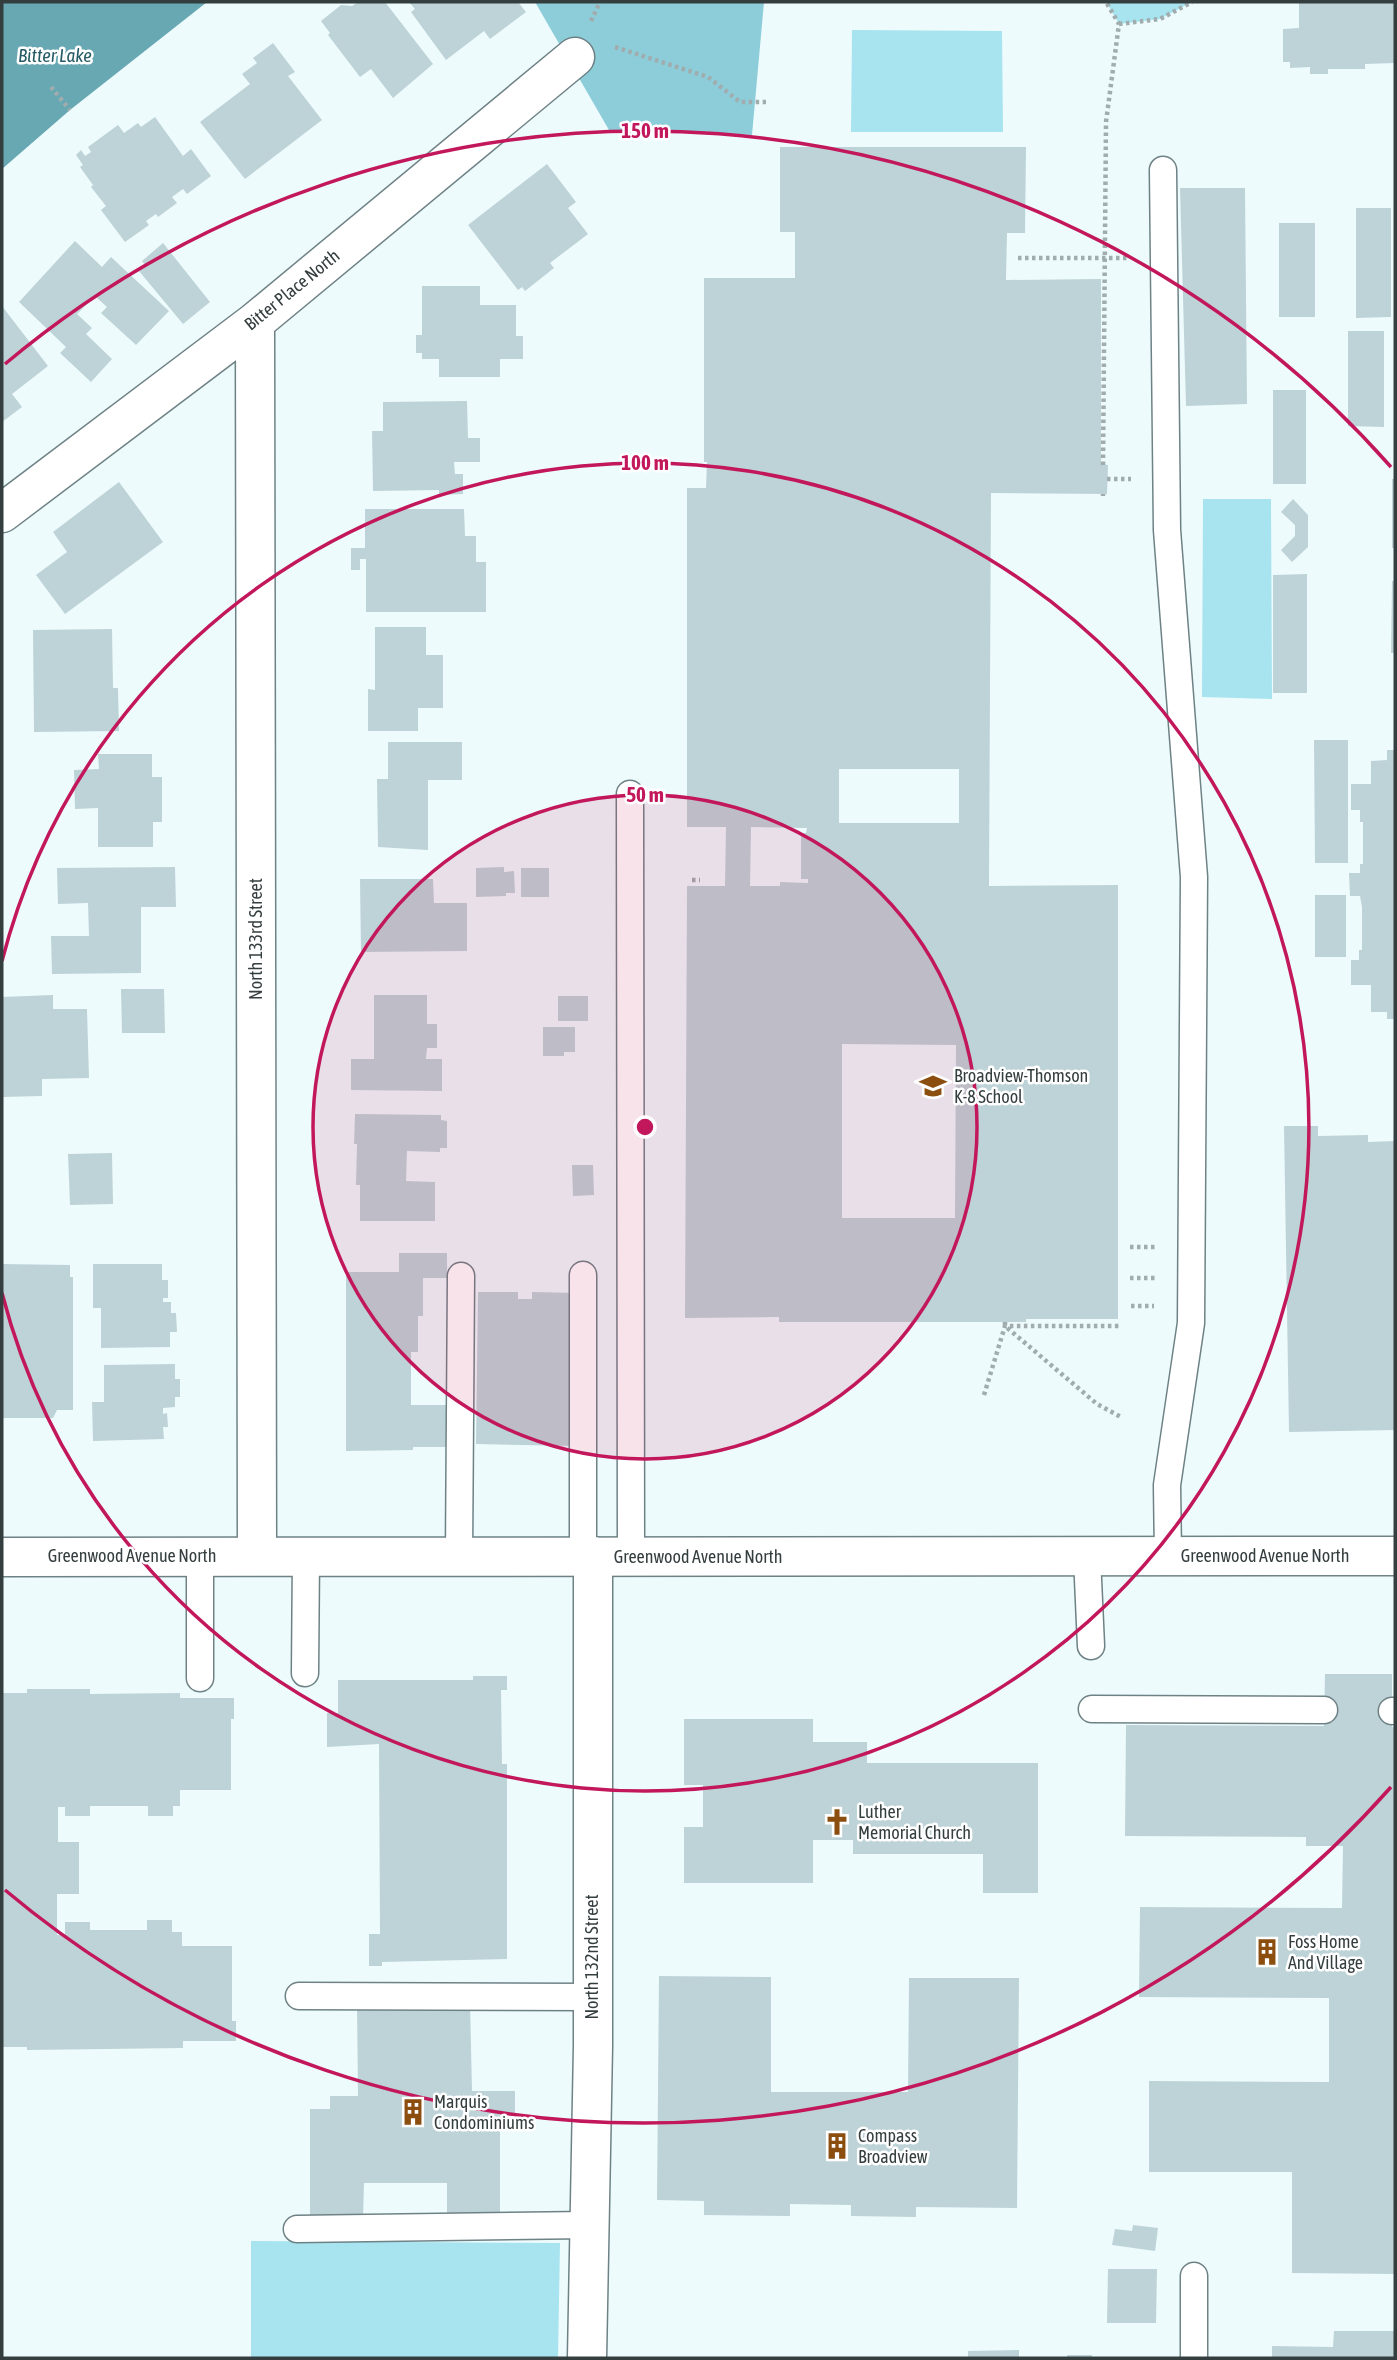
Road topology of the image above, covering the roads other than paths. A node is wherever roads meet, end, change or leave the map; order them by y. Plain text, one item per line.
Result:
1 (592, 51) road end
2 (1163, 170) dead end
3 (255, 322) junction
4 (2, 513) edge
5 (630, 794) dead end
6 (583, 1275) dead end
7 (461, 1276) dead end
8 (257, 1555) junction
9 (306, 1555) junction
10 (200, 1556) junction
11 (459, 1556) junction
12 (588, 1556) junction
13 (1168, 1556) junction
14 (1395, 1556) edge
15 (2, 1557) edge
16 (631, 1557) junction
17 (1087, 1557) junction
18 (1091, 1646) dead end
19 (305, 1673) dead end
20 (200, 1678) dead end
21 (1092, 1709) dead end
22 (1324, 1710) dead end
23 (299, 1996) dead end
24 (592, 1997) junction
25 (588, 2225) junction
26 (297, 2228) dead end
27 (1194, 2276) dead end
28 (587, 2358) edge
29 (1194, 2358) edge

1 - 3 street, Bitter Place North
2 - 13 lane
3 - 4 street, Bitter Place North
3 - 8 street, North 133rd Street
5 - 16 lane
6 - 12 lane
7 - 11 lane
8 - 9 street, Greenwood Avenue North
8 - 10 street, Greenwood Avenue North
9 - 11 street, Greenwood Avenue North
9 - 19 lane
10 - 15 street, Greenwood Avenue North
10 - 20 lane
11 - 12 street, Greenwood Avenue North
12 - 16 street, Greenwood Avenue North
12 - 24 street, North 132nd Street
13 - 14 street, Greenwood Avenue North
13 - 17 street, Greenwood Avenue North
16 - 17 street, Greenwood Avenue North
17 - 18 lane
21 - 22 lane
23 - 24 lane
24 - 25 street, North 132nd Street
25 - 26 lane
25 - 28 street, North 132nd Street
27 - 29 lane

